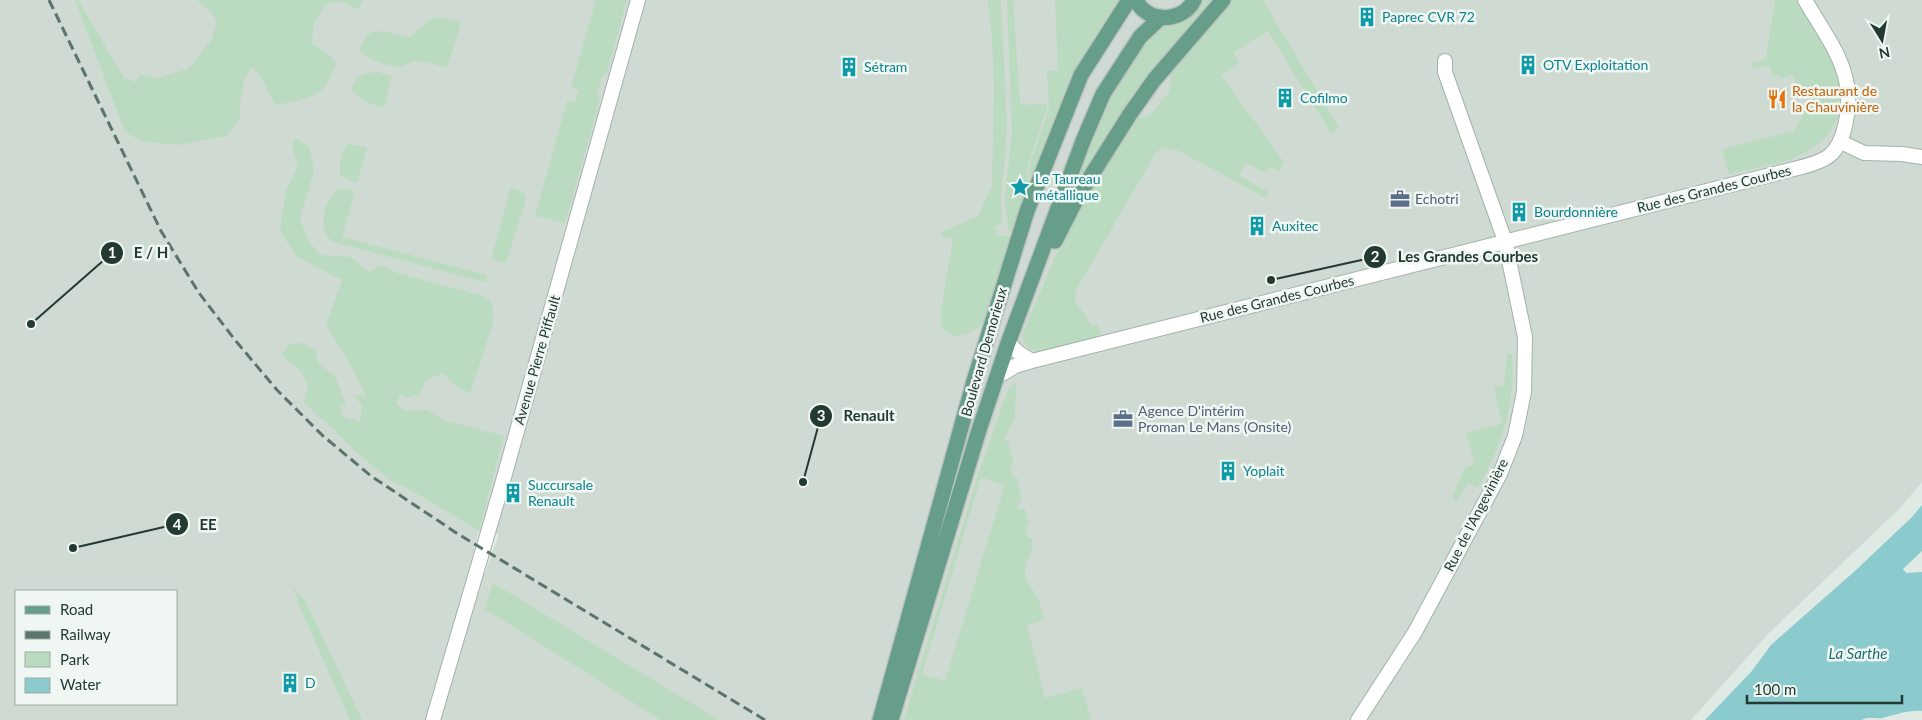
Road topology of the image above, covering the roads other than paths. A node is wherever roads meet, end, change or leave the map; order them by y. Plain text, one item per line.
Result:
1 (638, 0) edge
2 (1129, 0) edge
3 (1136, 0) edge
4 (1194, 0) edge
5 (1223, 0) edge
6 (1805, 0) edge
7 (1161, 18) junction
8 (1445, 61) dead end
9 (1841, 142) junction
10 (1922, 157) edge
11 (1505, 241) junction
12 (1010, 345) junction
13 (1032, 361) junction
14 (1004, 373) junction
15 (979, 430) junction
16 (433, 720) edge
17 (880, 720) edge
18 (891, 720) edge
19 (1358, 720) edge

1 - 16 street, Avenue Pierre Piffault
2 - 17 main road, Boulevard Demorieux
3 - 7 main road
4 - 7 main road
5 - 12 main road
6 - 9 street
7 - 12 main road, Boulevard Demorieux
8 - 11 street, Rue de l'Angevinière
9 - 10 street
9 - 11 street, Rue des Grandes Courbes
11 - 13 street, Rue des Grandes Courbes
11 - 19 street, Rue de l'Angevinière
12 - 13 street
12 - 14 main road
12 - 15 main road, Boulevard Demorieux
13 - 14 street, Rue des Grandes Courbes
14 - 15 main road
15 - 18 main road, Boulevard Demorieux

